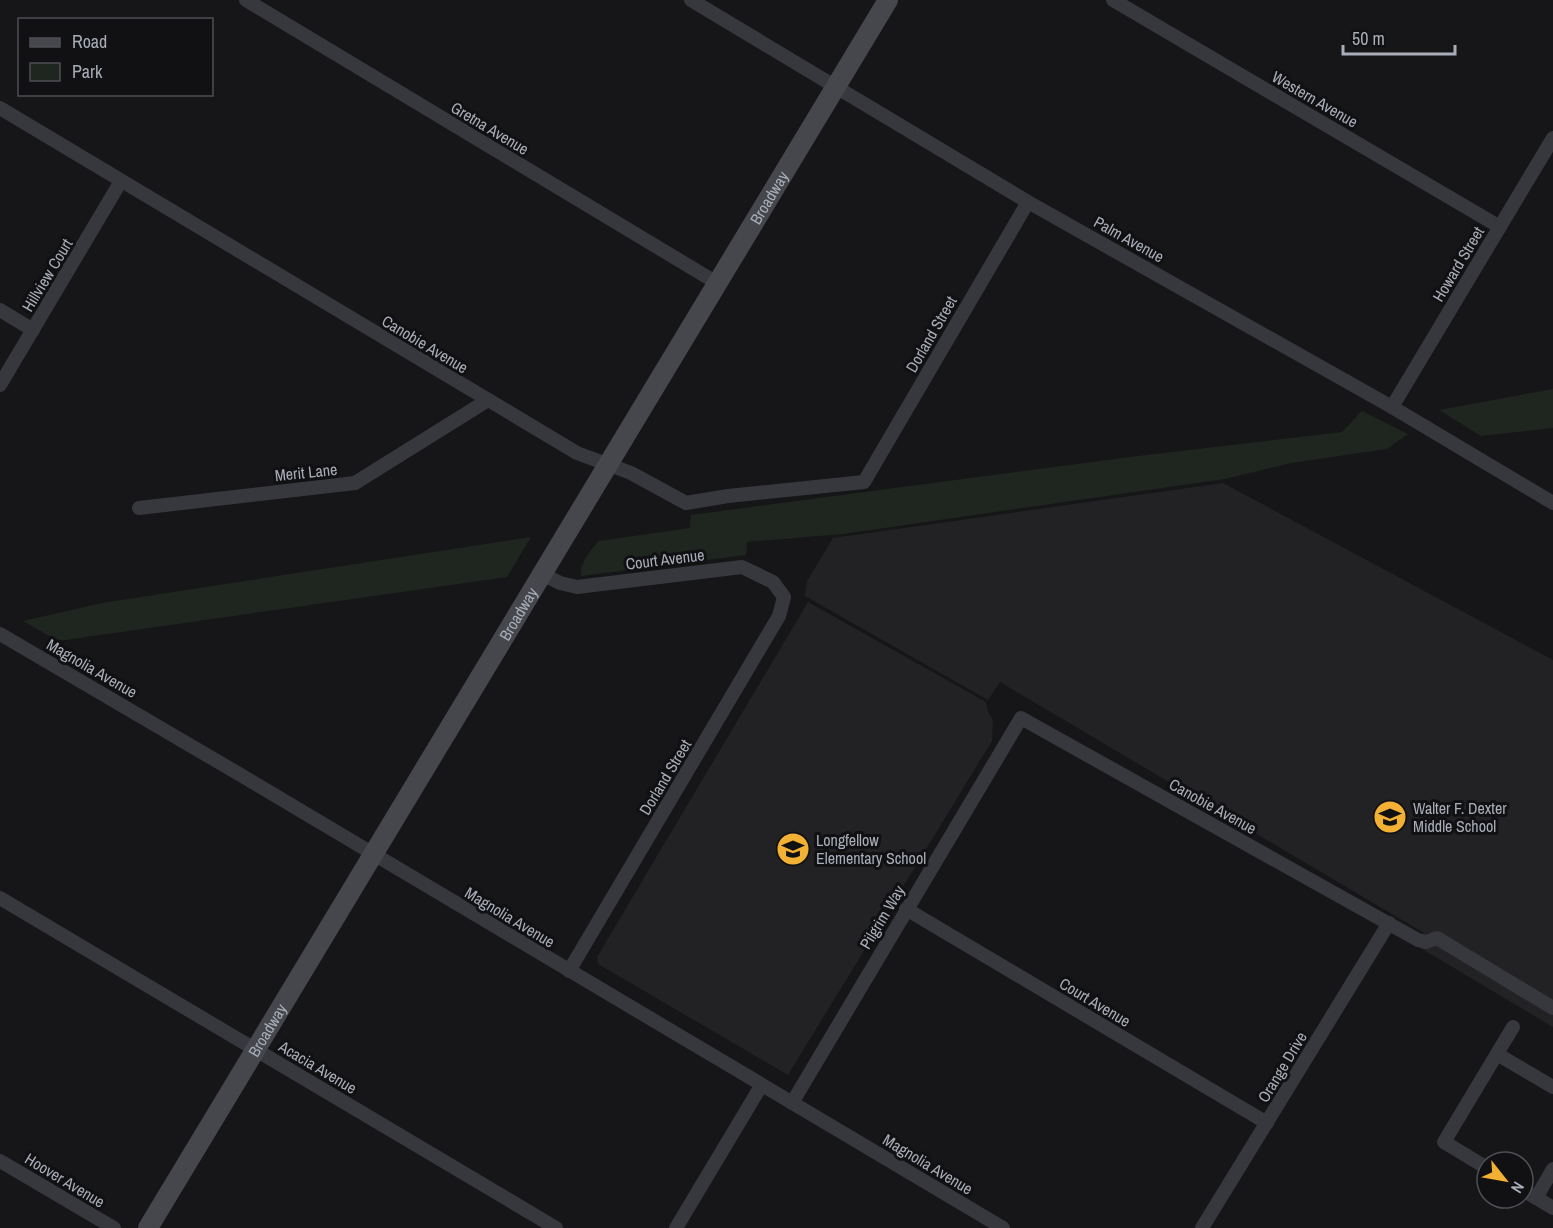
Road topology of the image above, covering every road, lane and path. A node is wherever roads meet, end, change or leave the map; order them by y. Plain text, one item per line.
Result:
1 (246, 0) edge
2 (691, 0) edge
3 (888, 0) edge
4 (1113, 0) edge
5 (835, 87) junction
6 (0, 108) edge
7 (1553, 138) edge
8 (121, 181) junction
9 (1028, 202) junction
10 (1500, 227) junction
11 (717, 284) junction
12 (0, 310) edge
13 (33, 330) junction
14 (0, 385) edge
15 (488, 400) junction
16 (1392, 407) junction
17 (608, 465) junction
18 (864, 482) joint
19 (1553, 503) edge
20 (140, 508) dead end
21 (542, 574) junction
22 (784, 597) joint
23 (0, 634) edge
24 (1021, 718) joint
25 (373, 854) junction
26 (0, 898) edge
27 (906, 909) junction
28 (1389, 923) junction
29 (569, 971) junction
30 (1553, 1008) edge
31 (1513, 1027) dead end
32 (256, 1049) junction
33 (1497, 1054) junction
34 (761, 1086) junction
35 (1553, 1087) edge
36 (792, 1103) junction
37 (1267, 1123) junction
38 (0, 1161) edge
39 (1475, 1161) edge
40 (1553, 1168) edge
41 (1536, 1198) joint
42 (1553, 1208) edge
43 (114, 1228) edge
44 (148, 1228) edge
45 (556, 1228) edge
46 (676, 1228) edge
47 (1003, 1228) edge
48 (1202, 1228) edge

1 - 11 street, Gretna Avenue
2 - 5 street, Palm Avenue
3 - 5 street, Broadway
4 - 10 street, Western Avenue
5 - 9 street, Palm Avenue
5 - 11 street, Broadway
6 - 8 street, Canobie Avenue
7 - 10 street, Howard Street
8 - 13 street, Hillview Court
8 - 15 street, Canobie Avenue
9 - 16 street, Palm Avenue
9 - 18 street, Dorland Street
10 - 16 street, Howard Street
11 - 17 street, Broadway
12 - 13 street
13 - 14 street, Hillview Court
15 - 17 street, Canobie Avenue
15 - 20 street, Merit Lane
16 - 19 street, Palm Avenue
17 - 18 street, Canobie Avenue
17 - 21 street, Broadway
21 - 22 street, Court Avenue
21 - 25 street, Broadway
22 - 29 street, Dorland Street
23 - 25 street, Magnolia Avenue
24 - 27 street, Pilgrim Way
24 - 28 street, Canobie Avenue
25 - 29 street, Magnolia Avenue
25 - 32 street, Broadway
26 - 32 street, Acacia Avenue
27 - 36 street, Pilgrim Way
27 - 37 street, Court Avenue
28 - 30 street, Canobie Avenue
28 - 37 street, Orange Drive
29 - 34 street, Magnolia Avenue
31 - 33 street
32 - 44 street, Broadway
32 - 45 street, Acacia Avenue
33 - 35 street
33 - 39 street
34 - 36 street, Magnolia Avenue
34 - 46 street
36 - 47 street, Magnolia Avenue
37 - 48 street, Orange Drive
38 - 43 street, Hoover Avenue
40 - 41 street
41 - 42 street

